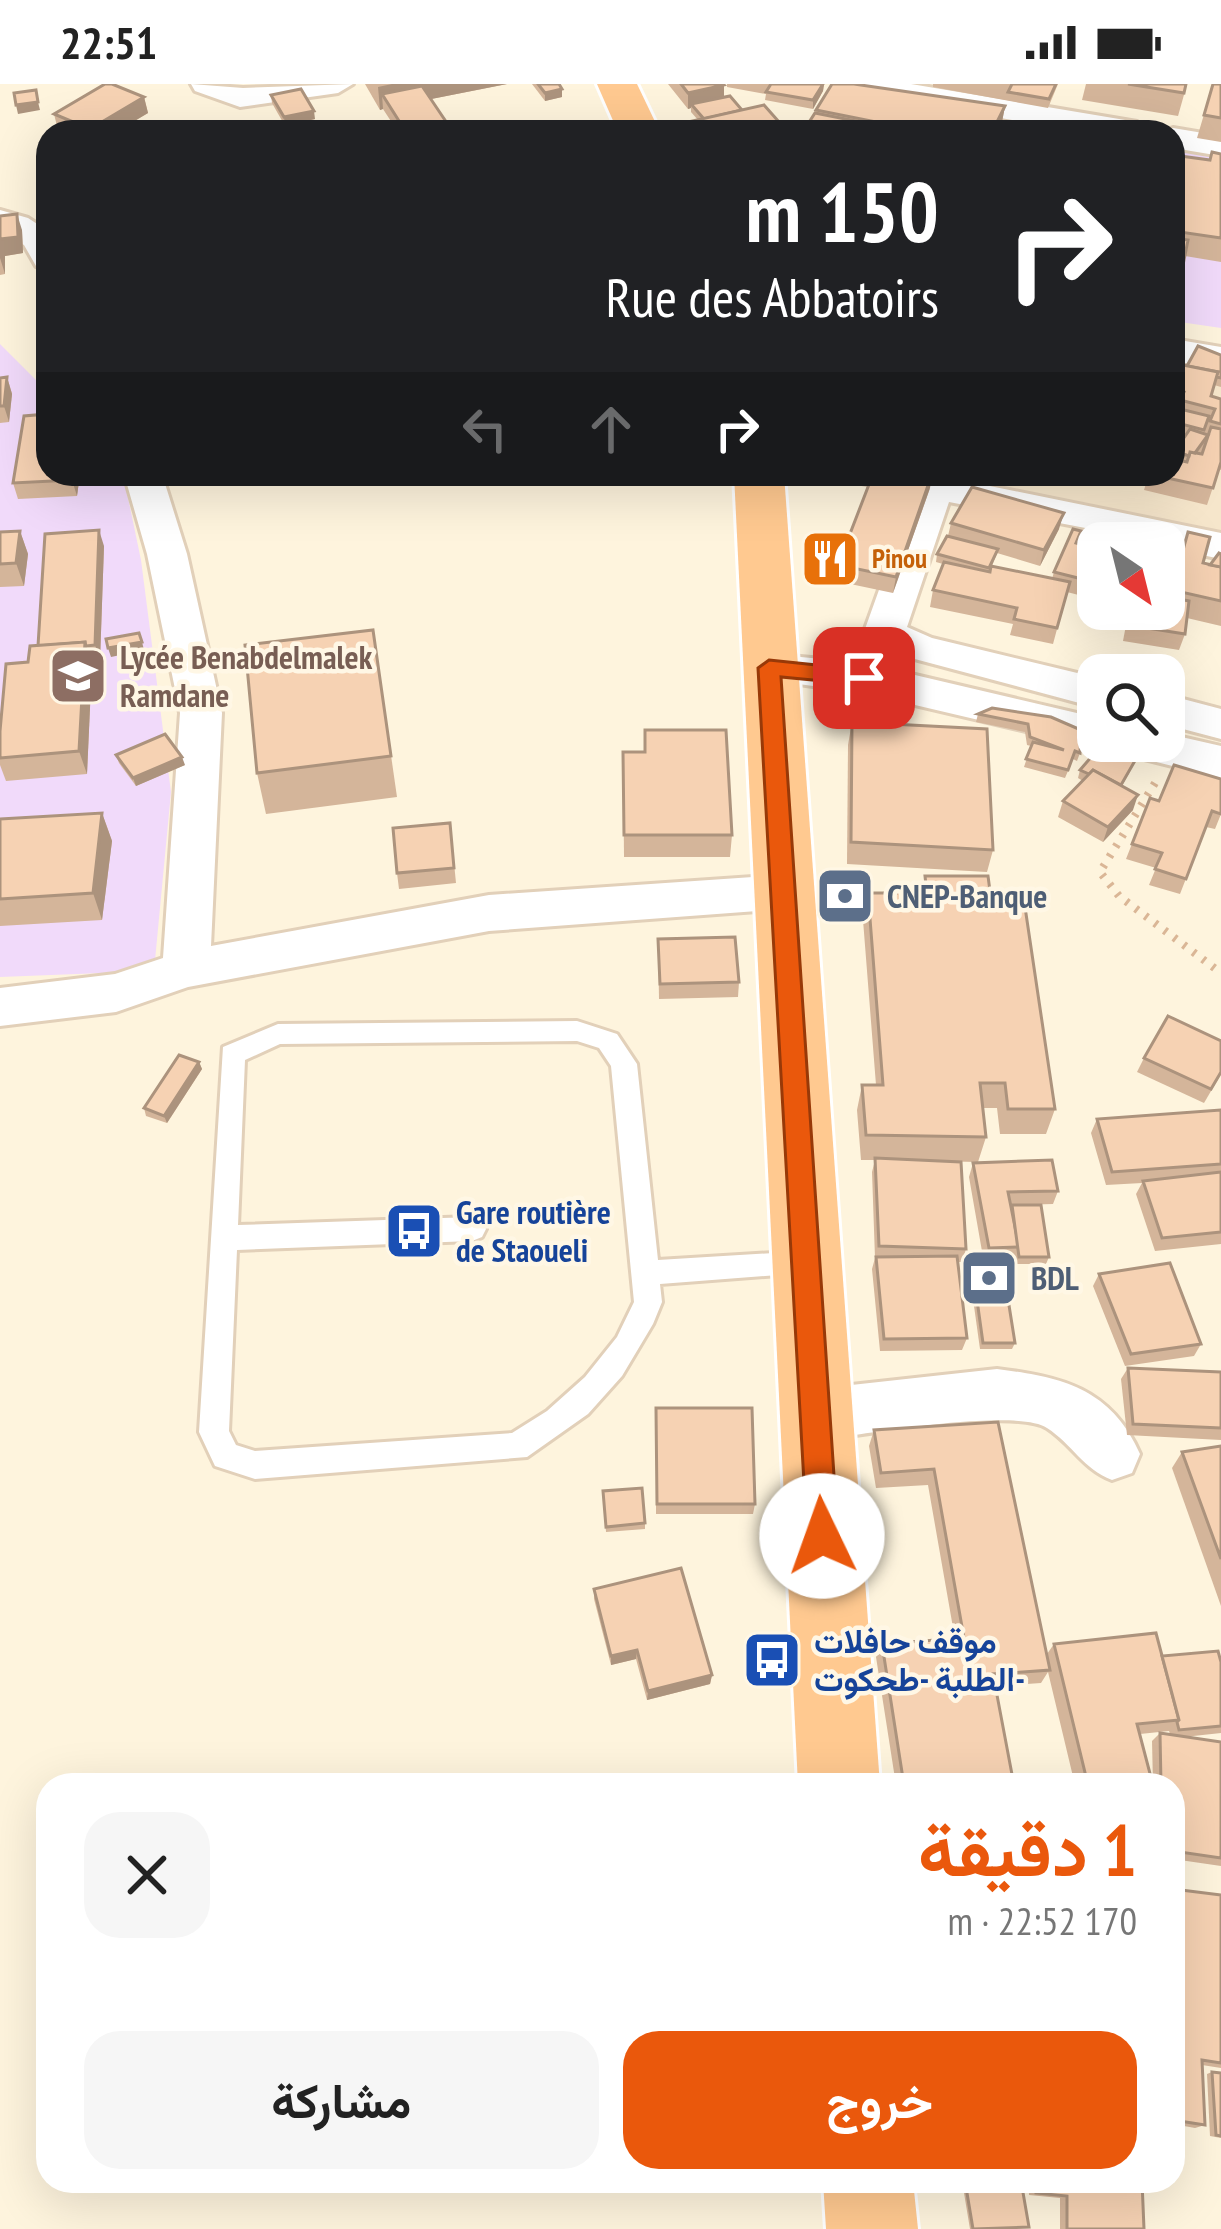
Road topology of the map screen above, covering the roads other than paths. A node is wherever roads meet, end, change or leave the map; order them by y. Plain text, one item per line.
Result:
1 (206, 84) edge
2 (338, 84) edge
3 (617, 84) edge
4 (856, 84) edge
5 (1073, 84) edge
6 (914, 88) edge
7 (633, 120) edge
8 (1040, 120) edge
9 (1065, 120) edge
10 (1185, 140) edge
11 (1221, 146) edge
12 (0, 204) edge
13 (36, 217) edge
14 (0, 220) edge
15 (36, 239) edge
16 (1185, 352) edge
17 (1221, 358) edge
18 (147, 486) edge
19 (760, 486) edge
20 (922, 486) edge
21 (934, 489) junction
22 (1221, 546) edge
23 (769, 668) junction
24 (1077, 688) edge
25 (1185, 715) edge
26 (1221, 724) edge
27 (1077, 728) edge
28 (1185, 754) edge
29 (1221, 762) edge
30 (784, 892) junction
31 (185, 969) junction
32 (0, 1007) edge
33 (472, 1229) dead end
34 (223, 1238) junction
35 (806, 1263) junction
36 (645, 1273) junction
37 (815, 1415) junction
38 (1112, 1454) dead end
39 (838, 1773) edge
40 (869, 2193) edge
41 (872, 2229) edge

1 - 2 street
3 - 7 highway
4 - 6 street
5 - 9 street
6 - 8 street
10 - 11 street
12 - 13 street
14 - 15 street
16 - 17 street
18 - 31 street
19 - 23 highway
20 - 21 street
21 - 22 street
21 - 24 street
23 - 27 street
23 - 30 highway
25 - 26 street
28 - 29 street
30 - 31 street
30 - 35 highway
31 - 32 street
33 - 34 lane
34 - 36 lane
34 - 36 lane
35 - 36 lane
35 - 37 highway
37 - 38 street
37 - 39 highway
40 - 41 highway

